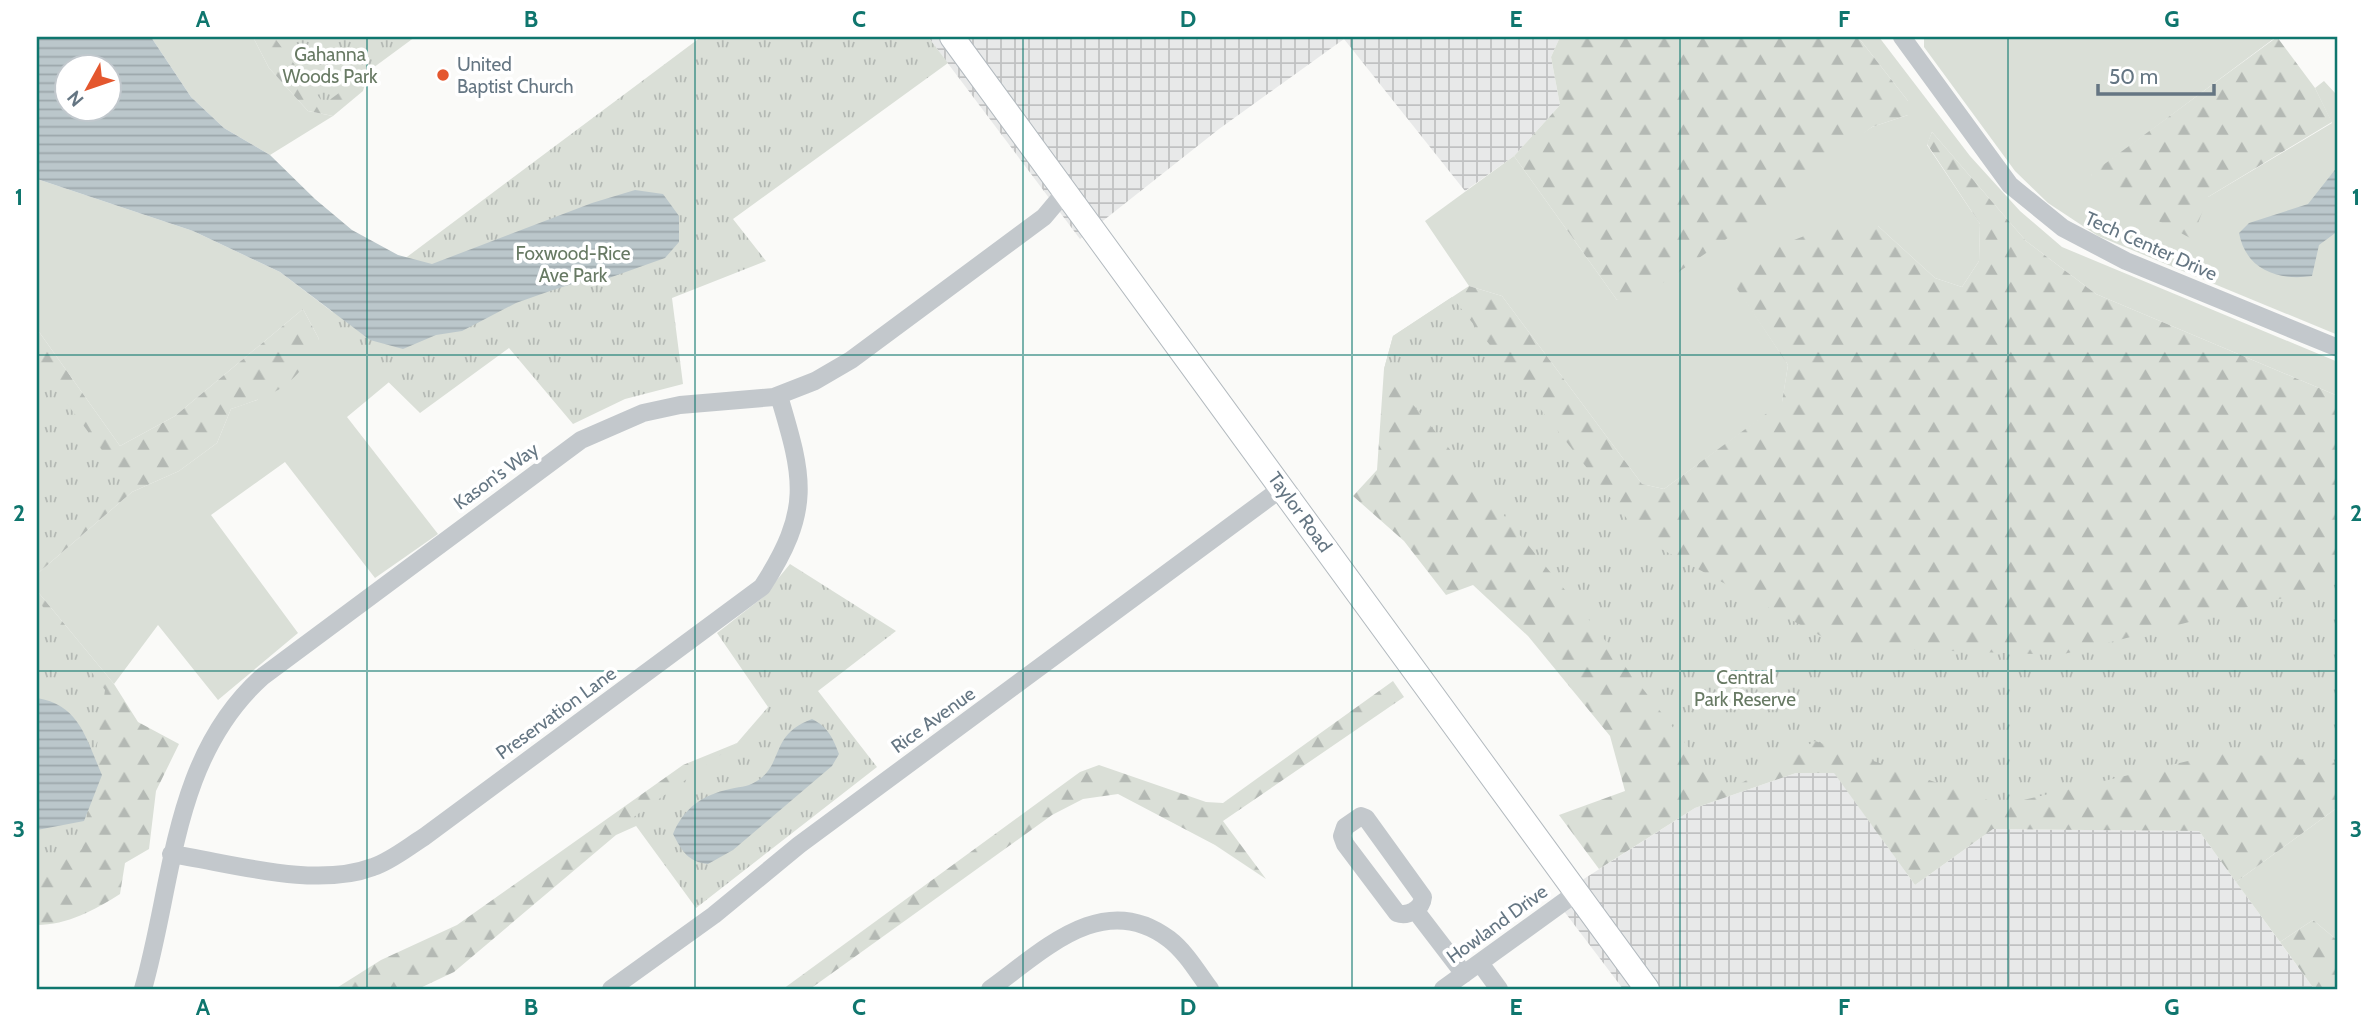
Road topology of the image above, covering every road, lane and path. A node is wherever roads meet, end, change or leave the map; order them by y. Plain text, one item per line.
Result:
1 (952, 37) edge
2 (1902, 37) edge
3 (1065, 191) junction
4 (2338, 348) edge
5 (779, 396) junction
6 (1282, 488) junction
7 (171, 854) junction
8 (1576, 893) junction
9 (1415, 910) junction
10 (1480, 963) junction
11 (1464, 974) junction
12 (143, 989) edge
13 (611, 989) edge
14 (990, 989) edge
15 (1210, 989) edge
16 (1443, 989) edge
17 (1499, 989) edge
18 (1647, 989) edge

1 - 3 main road, Taylor Road
2 - 4 street, Tech Center Drive
3 - 5 street, Kason's Way
3 - 6 main road, Taylor Road
5 - 7 street, Kason's Way
5 - 7 street, Preservation Lane
6 - 8 main road, Taylor Road
6 - 13 street, Rice Avenue
7 - 12 street, Kason's Way
8 - 10 street, Howland Drive
8 - 18 main road, Taylor Road
9 - 9 street
9 - 11 street
10 - 11 street, Howland Drive
10 - 17 street
11 - 16 street, Howland Drive
14 - 15 street

